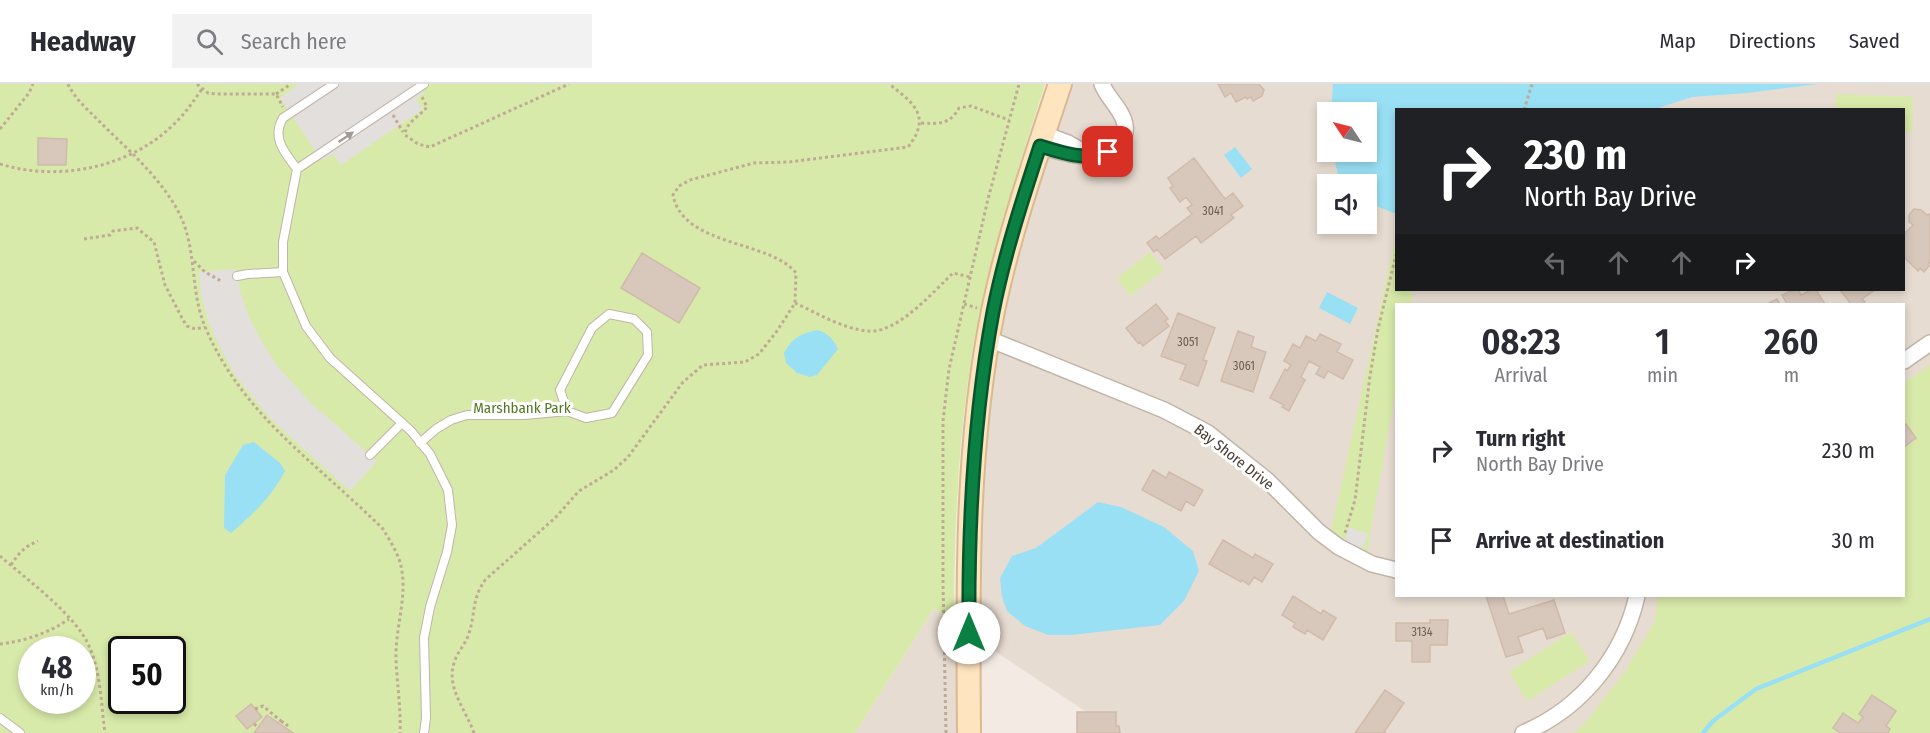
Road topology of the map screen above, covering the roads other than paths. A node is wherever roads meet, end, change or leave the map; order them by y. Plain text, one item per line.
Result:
1 (334, 84) edge
2 (424, 84) edge
3 (1060, 84) edge
4 (1102, 84) edge
5 (1042, 140) junction
6 (297, 169) junction
7 (283, 272) junction
8 (237, 276) dead end
9 (989, 339) junction
10 (1930, 343) edge
11 (1905, 360) edge
12 (567, 411) junction
13 (402, 423) junction
14 (420, 443) junction
15 (370, 455) dead end
16 (1395, 570) edge
17 (1637, 597) edge
18 (0, 718) edge
19 (20, 733) edge
20 (424, 733) edge
21 (969, 733) edge
22 (1523, 733) edge

1 - 6 lane
6 -> 2 lane
3 - 5 main road
4 - 5 street
5 - 9 main road
6 - 7 lane
7 - 8 lane
7 - 13 lane
9 - 16 street, Bay Shore Drive
9 - 21 main road
10 - 11 street
12 - 12 lane
12 - 14 lane
13 - 14 lane
13 - 15 lane
14 - 20 lane
17 - 22 street
18 - 19 lane

